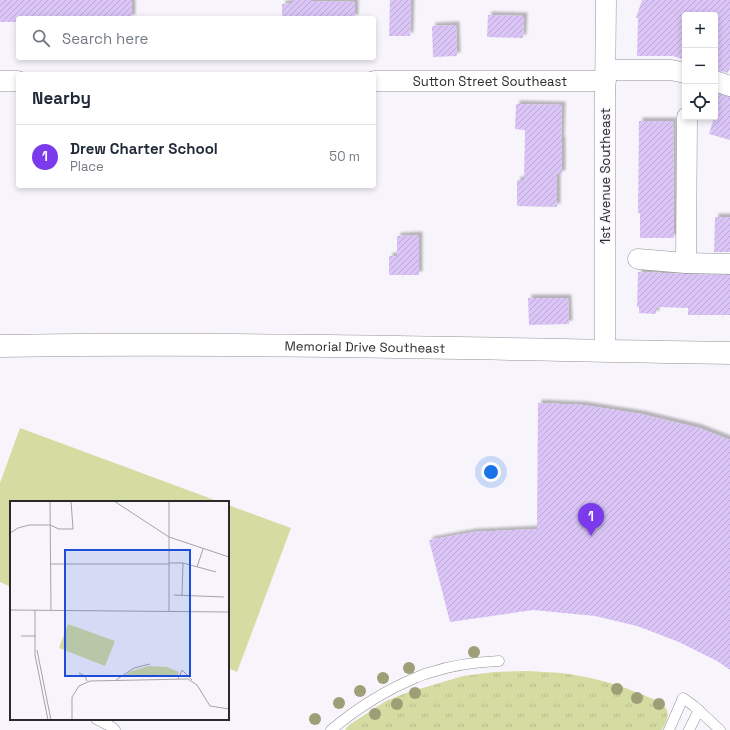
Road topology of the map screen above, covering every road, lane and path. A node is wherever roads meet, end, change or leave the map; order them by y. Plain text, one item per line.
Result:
1 (606, 0) edge
2 (682, 72) edge
3 (606, 76) junction
4 (0, 81) edge
5 (16, 81) edge
6 (376, 81) edge
7 (718, 82) edge
8 (730, 86) edge
9 (686, 120) edge
10 (638, 259) dead end
11 (686, 263) junction
12 (730, 264) edge
13 (0, 346) edge
14 (605, 351) junction
15 (730, 353) edge
16 (499, 661) dead end
17 (699, 710) junction
18 (98, 720) edge
19 (115, 730) edge
20 (331, 730) edge
21 (668, 730) edge
22 (689, 730) edge
23 (720, 730) edge

1 - 3 street, 1st Avenue Southeast
2 - 3 street, Sutton Street Southeast
3 - 6 street, Sutton Street Southeast
3 - 14 street, 1st Avenue Southeast
4 - 5 street
7 - 8 street
9 - 11 street
10 - 11 street
11 - 12 street
13 - 14 main road, Memorial Drive Southeast
14 - 15 main road, Memorial Drive Southeast
16 - 20 lane
17 - 21 lane
17 - 22 lane
17 - 23 lane
18 - 19 lane

